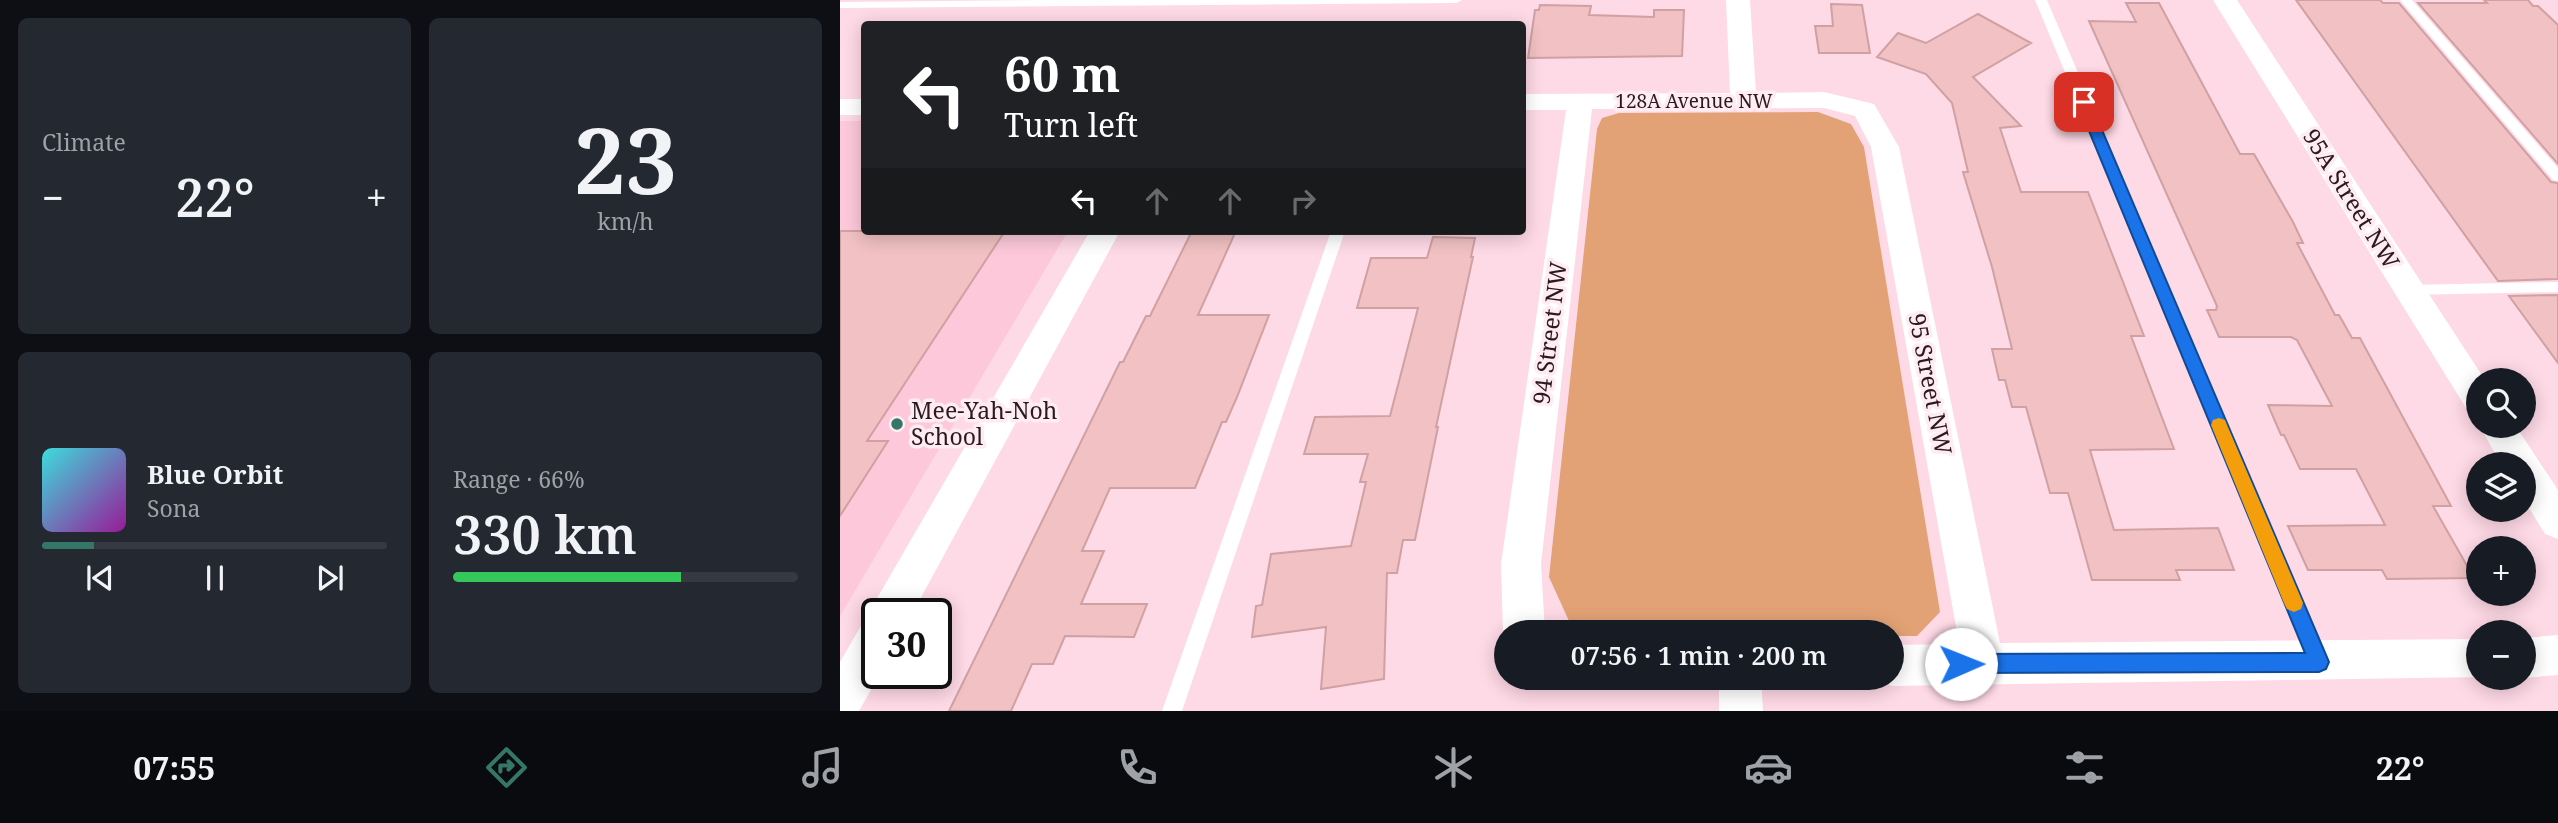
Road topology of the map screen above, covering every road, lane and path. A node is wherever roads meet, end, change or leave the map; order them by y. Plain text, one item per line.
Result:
1 (1456, 0) edge
2 (1738, 0) edge
3 (2041, 0) edge
4 (2225, 0) edge
5 (2406, 0) edge
6 (840, 5) edge
7 (1743, 100) junction
8 (1526, 102) edge
9 (1580, 102) junction
10 (840, 107) edge
11 (861, 107) edge
12 (1865, 110) joint
13 (2558, 177) edge
14 (1103, 235) edge
15 (1337, 235) edge
16 (2558, 287) edge
17 (2408, 289) junction
18 (2466, 379) edge
19 (2536, 487) edge
20 (2558, 522) edge
21 (899, 598) edge
22 (1523, 620) edge
23 (2466, 659) edge
24 (2319, 662) junction
25 (1983, 663) junction
26 (1904, 665) edge
27 (861, 666) edge
28 (1740, 690) edge
29 (840, 703) edge
30 (1172, 711) edge
31 (1741, 711) edge

1 - 6 lane
2 - 7 street
3 - 24 lane
4 - 17 street, 95A Street NW
5 - 13 lane
7 - 9 street, 128A Avenue NW
7 - 12 street, 128A Avenue NW
8 - 9 street, 128A Avenue NW
9 - 22 street, 94 Street NW
10 - 11 street
12 - 25 street, 95 Street NW
14 - 21 street
15 - 30 lane
16 - 17 lane
17 - 18 street, 95A Street NW
19 - 20 street
23 - 24 street
24 - 25 street
25 - 26 street
27 - 29 street
28 - 31 street

